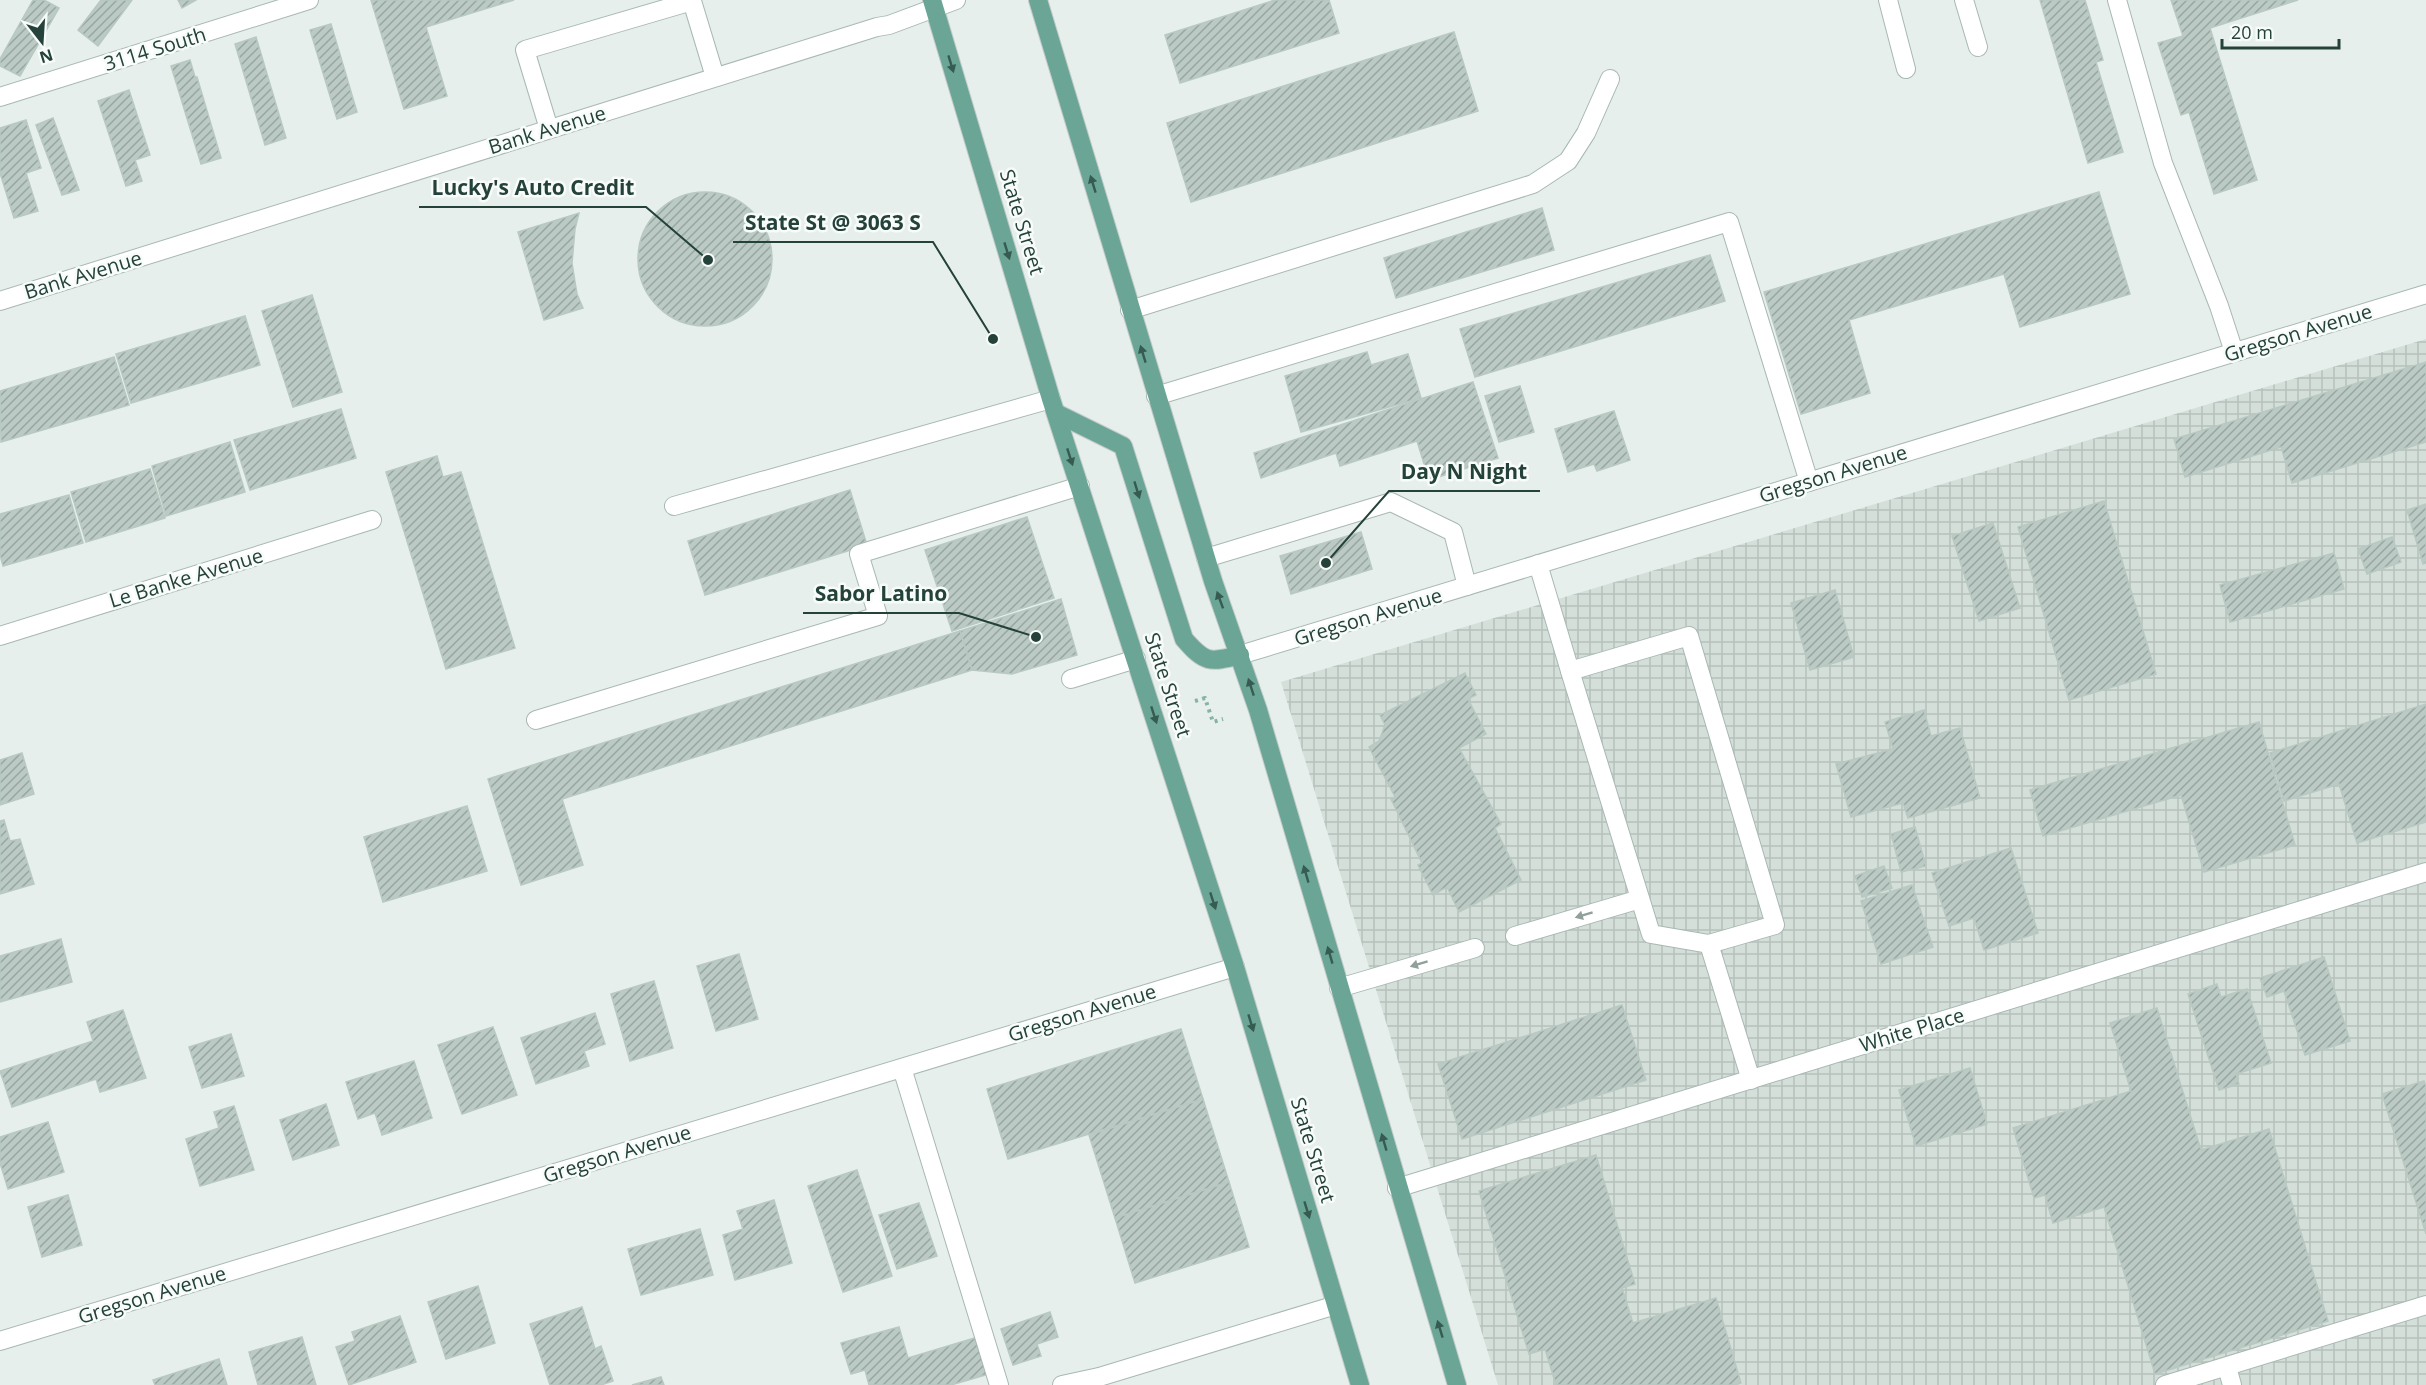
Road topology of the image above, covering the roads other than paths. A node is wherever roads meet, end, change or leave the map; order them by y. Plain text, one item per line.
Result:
1 (309, 0) edge
2 (956, 0) edge
3 (1038, 0) edge
4 (1888, 0) edge
5 (1964, 0) edge
6 (2117, 0) edge
7 (933, 4) edge
8 (1978, 47) dead end
9 (1906, 69) dead end
10 (715, 77) junction
11 (1610, 79) dead end
12 (0, 98) edge
13 (549, 129) junction
14 (2426, 294) edge
15 (0, 301) edge
16 (1130, 310) junction
17 (2234, 352) junction
18 (1156, 396) junction
19 (1054, 406) junction
20 (1809, 482) junction
21 (1080, 486) junction
22 (674, 506) dead end
23 (372, 520) dead end
24 (1206, 558) junction
25 (1538, 564) junction
26 (1467, 586) junction
27 (0, 636) edge
28 (1240, 655) junction
29 (1136, 659) junction
30 (1570, 671) junction
31 (1071, 679) dead end
32 (536, 720) dead end
33 (2426, 872) edge
34 (1640, 899) junction
35 (1515, 936) dead end
36 (1709, 944) junction
37 (1475, 948) dead end
38 (1234, 967) junction
39 (1340, 988) junction
40 (902, 1068) junction
41 (1750, 1080) junction
42 (1397, 1188) junction
43 (1336, 1305) junction
44 (2426, 1305) edge
45 (0, 1341) edge
46 (2227, 1367) junction
47 (999, 1385) edge
48 (1062, 1385) edge
49 (1360, 1385) edge
50 (1457, 1385) edge
51 (2165, 1385) edge
52 (2232, 1385) edge

1 - 12 street, 3114 South
2 - 7 street, Bank Avenue
16 -> 3 main road
4 - 9 street
5 - 8 street
6 - 17 street
7 - 10 street, Bank Avenue
7 -> 19 main road, State Street
10 - 13 street, Bank Avenue
10 - 13 street
11 - 16 street
13 - 15 street, Bank Avenue
14 - 17 street, Gregson Avenue
18 -> 16 main road
17 - 20 street, Gregson Avenue
18 - 20 street
18 - 24 main road
19 -> 21 main road, State Street
19 - 22 street
19 -> 28 main road
20 - 25 street, Gregson Avenue
21 - 29 main road, State Street
21 - 32 street
23 - 27 street, Le Banke Avenue
24 - 26 street
28 -> 24 main road
25 - 26 street, Gregson Avenue
25 - 30 street
26 - 28 street, Gregson Avenue
39 -> 28 main road
29 - 31 street
29 -> 38 main road, State Street
30 - 34 street
30 - 36 street
33 - 41 street, White Place
34 -> 35 street
34 - 36 street
36 - 41 street
37 -> 39 street
38 - 40 street, Gregson Avenue
38 -> 43 main road, State Street
42 -> 39 main road
40 - 45 street, Gregson Avenue
40 - 47 street
41 - 42 street, White Place
50 -> 42 main road
43 - 48 street
43 - 49 main road, State Street
44 - 46 street
46 - 51 street
46 - 52 street

